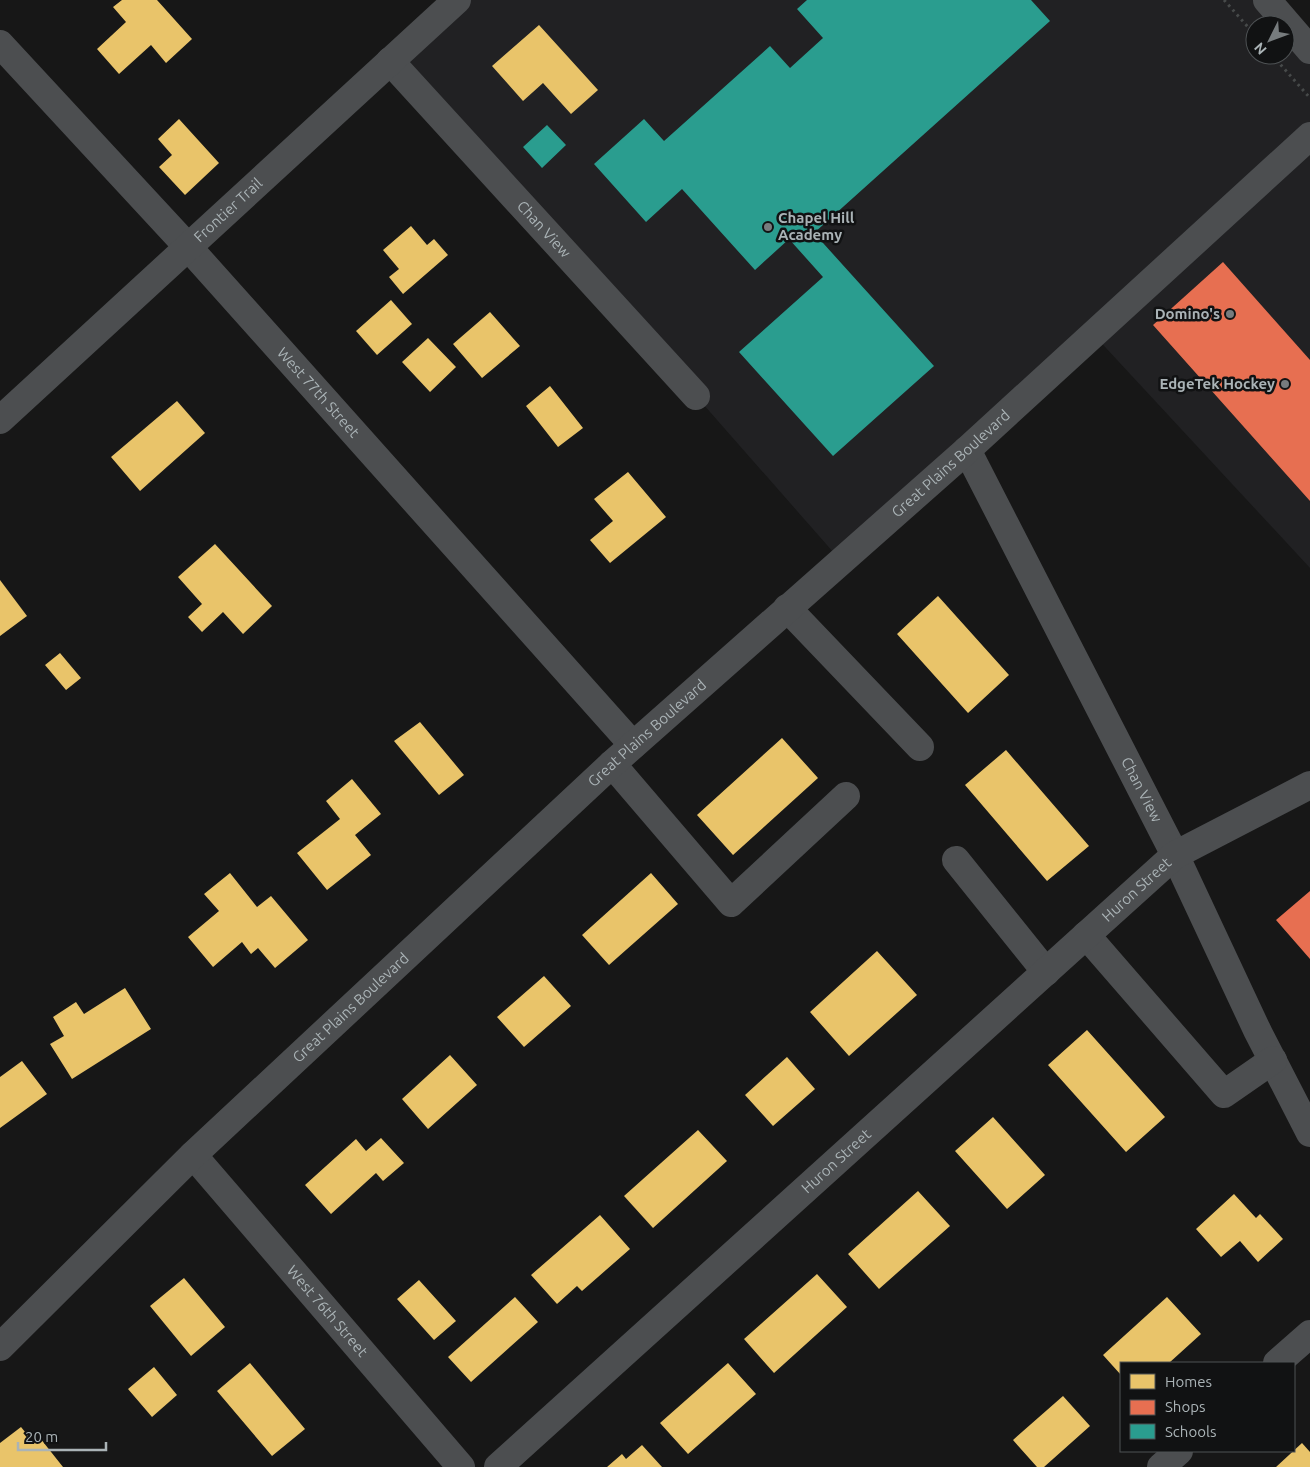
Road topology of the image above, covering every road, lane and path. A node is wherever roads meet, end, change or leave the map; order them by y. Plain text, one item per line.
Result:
1 (457, 0) edge
2 (1224, 0) edge
3 (1267, 0) edge
4 (1245, 24) edge
5 (0, 44) edge
6 (1310, 50) edge
7 (390, 61) junction
8 (1281, 65) edge
9 (1310, 98) edge
10 (1310, 136) edge
11 (188, 247) junction
12 (696, 396) dead end
13 (0, 420) edge
14 (967, 450) junction
15 (787, 608) junction
16 (633, 745) junction
17 (920, 747) dead end
18 (612, 764) junction
19 (1310, 785) edge
20 (846, 796) dead end
21 (1175, 855) junction
22 (956, 860) dead end
23 (1086, 936) junction
24 (1046, 972) junction
25 (1272, 1060) junction
26 (1310, 1133) edge
27 (193, 1155) junction
28 (1310, 1334) edge
29 (0, 1347) edge
30 (1278, 1362) edge
31 (1178, 1452) edge
32 (461, 1467) edge
33 (498, 1467) edge
34 (1161, 1467) edge

1 - 7 street, Frontier Trail
2 - 4 path
3 - 6 street
5 - 11 street, West 77th Street
7 - 11 street, Frontier Trail
7 - 12 street, Chan View
8 - 9 path
10 - 14 street, Great Plains Boulevard
11 - 13 street, Frontier Trail
11 - 16 street, West 77th Street
14 - 15 street, Great Plains Boulevard
14 - 21 street, Chan View
15 - 16 street, Great Plains Boulevard
15 - 17 street
16 - 18 street, Great Plains Boulevard
18 - 20 street
18 - 27 street, Great Plains Boulevard
19 - 21 street, Huron Street
21 - 23 street, Huron Street
21 - 25 street, Chan View
22 - 24 street
23 - 24 street, Huron Street
23 - 25 street
24 - 33 street, Huron Street
25 - 26 street, Chan View
27 - 29 street, Great Plains Boulevard
27 - 32 street, West 76th Street
28 - 30 street
31 - 34 street

